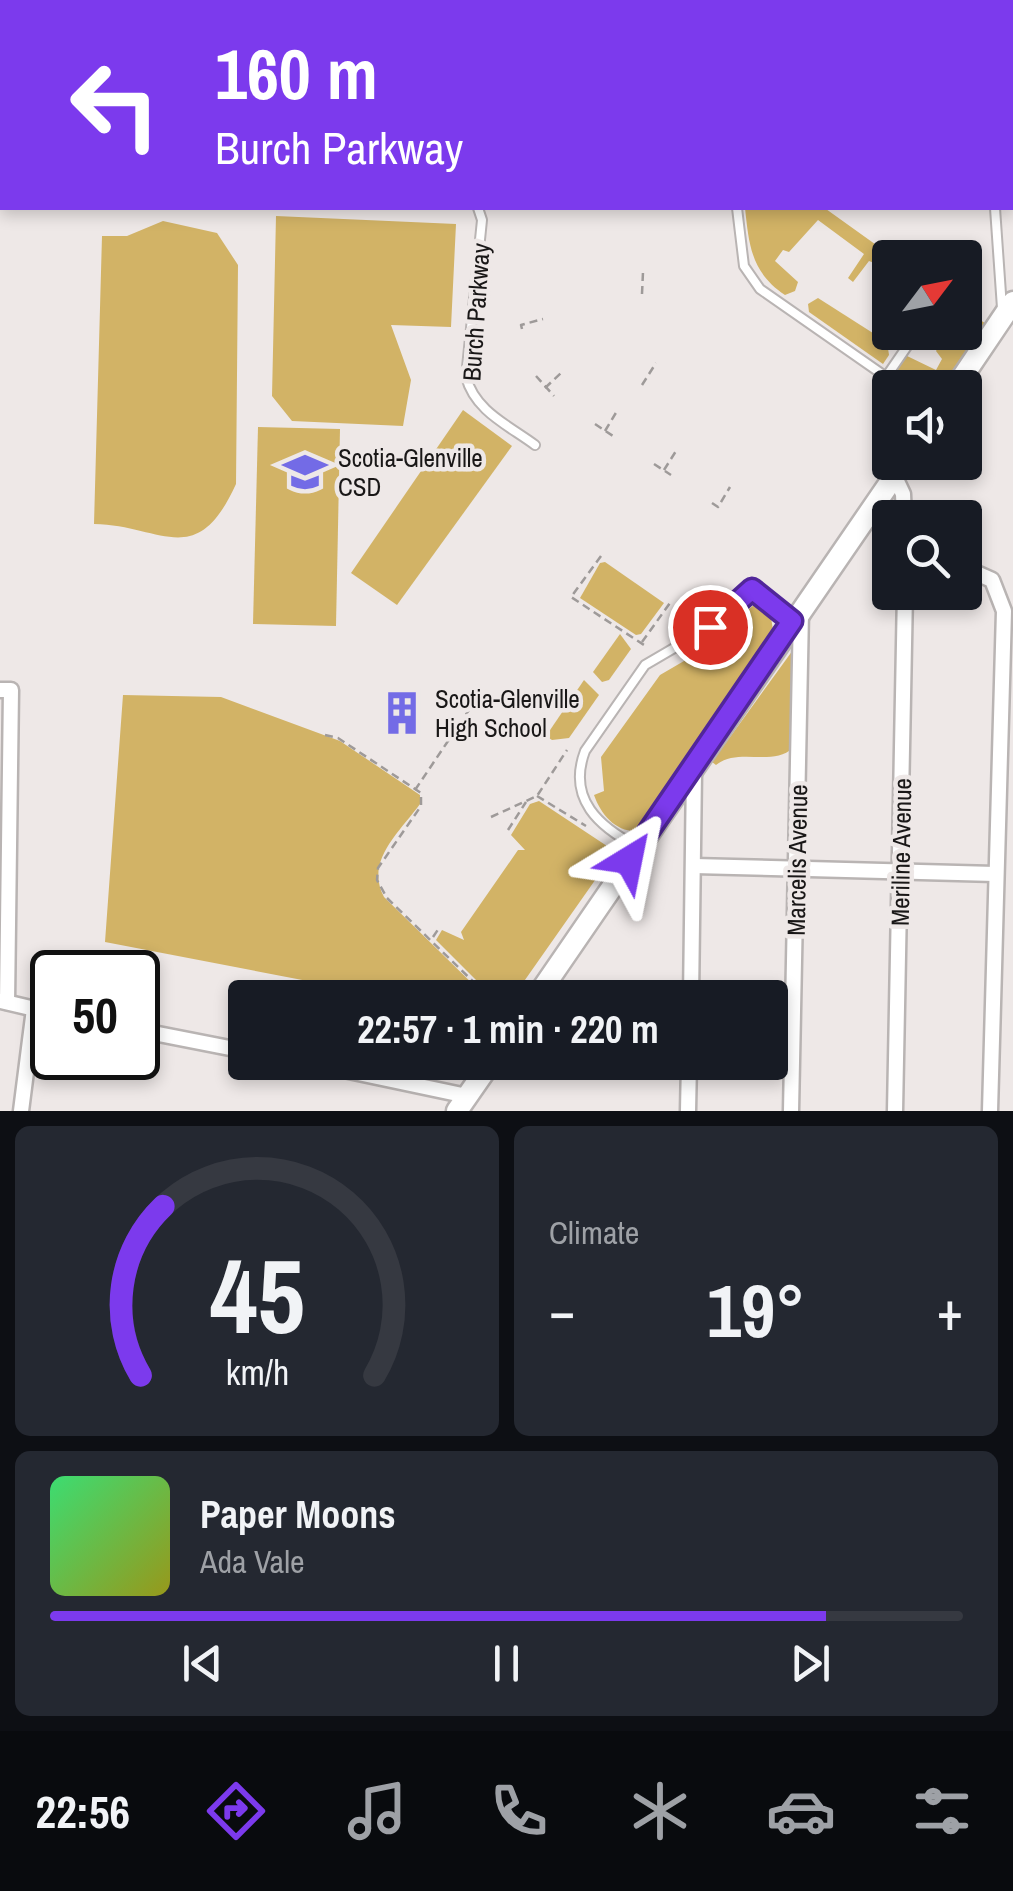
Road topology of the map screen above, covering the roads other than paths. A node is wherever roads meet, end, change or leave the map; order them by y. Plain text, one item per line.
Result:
1 (479, 210) edge
2 (737, 210) edge
3 (995, 210) edge
4 (1008, 310) edge
5 (875, 370) edge
6 (966, 370) edge
7 (536, 445) dead end
8 (893, 480) edge
9 (982, 576) edge
10 (905, 610) edge
11 (797, 616) junction
12 (5, 690) edge
13 (694, 771) junction
14 (638, 847) junction
15 (694, 866) junction
16 (797, 870) junction
17 (901, 874) junction
18 (995, 874) junction
19 (548, 980) edge
20 (691, 980) edge
21 (4, 1001) edge
22 (30, 1009) edge
23 (160, 1034) edge
24 (30, 1041) edge
25 (228, 1047) edge
26 (374, 1080) edge
27 (478, 1080) edge
28 (689, 1080) edge
29 (462, 1103) edge
30 (21, 1111) edge
31 (688, 1111) edge
32 (791, 1111) edge
33 (896, 1111) edge
34 (990, 1111) edge

1 - 7 lane, Burch Parkway
2 - 5 lane
3 - 4 lane
4 - 6 main road
8 - 11 main road
9 - 18 street
10 - 17 street, Meriline Avenue
11 - 13 main road
11 - 14 lane
11 - 16 street, Marcelis Avenue
12 - 21 street
13 - 14 main road
13 - 15 street
14 - 19 main road
15 - 16 street
15 - 20 street
16 - 17 street
16 - 32 street, Marcelis Avenue
17 - 18 street
17 - 33 street, Meriline Avenue
18 - 34 street
21 - 22 street
23 - 25 street
24 - 30 street
26 - 29 street
27 - 29 main road
28 - 31 street

